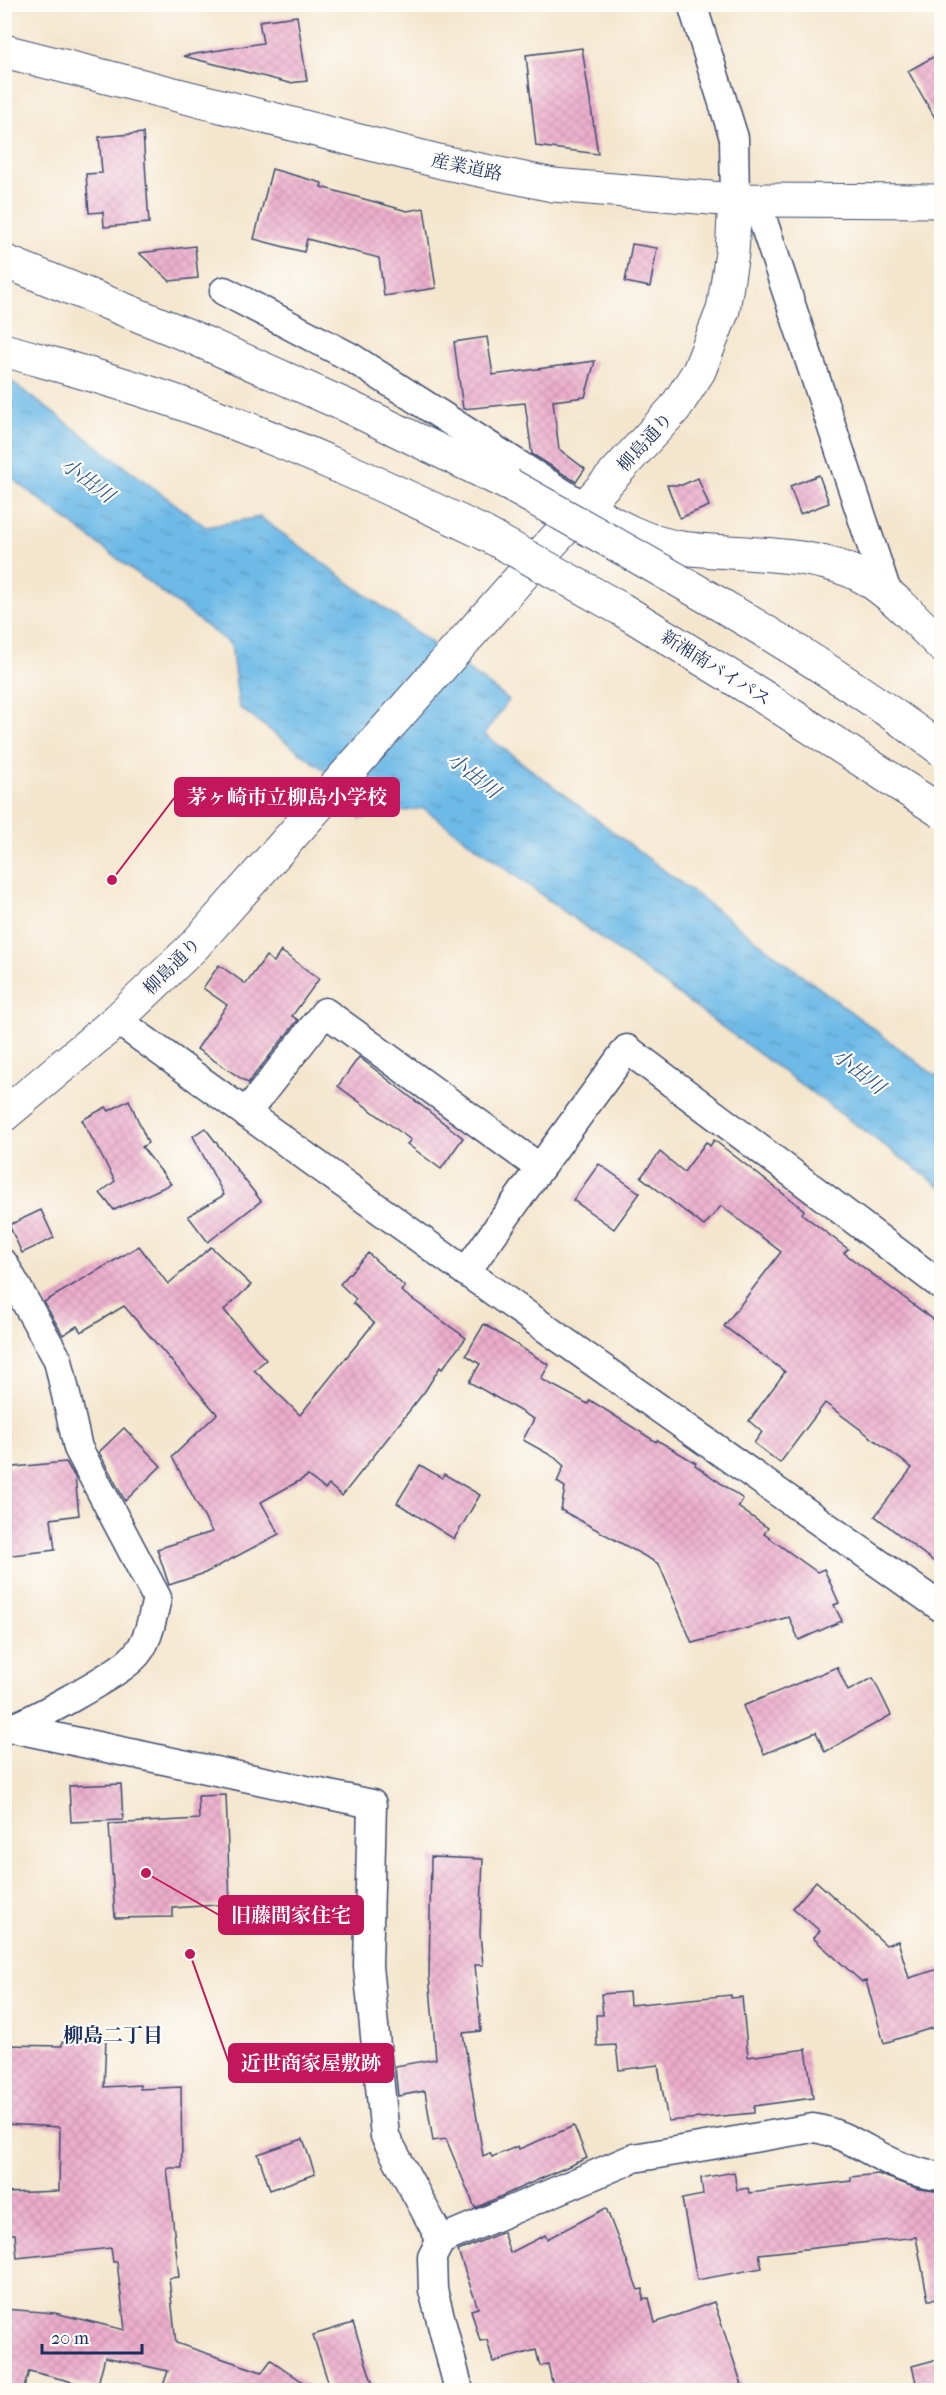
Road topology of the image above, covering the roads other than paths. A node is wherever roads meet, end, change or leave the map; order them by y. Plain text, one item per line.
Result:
1 (692, 4) edge
2 (4, 51) edge
3 (746, 200) junction
4 (942, 201) edge
5 (4, 261) edge
6 (224, 291) dead end
7 (4, 350) edge
8 (586, 508) junction
9 (888, 595) junction
10 (942, 646) edge
11 (942, 750) edge
12 (942, 812) edge
13 (117, 1020) junction
14 (246, 1113) junction
15 (4, 1115) edge
16 (540, 1168) junction
17 (4, 1264) edge
18 (466, 1272) junction
19 (942, 1286) edge
20 (942, 1608) edge
21 (8, 1728) edge
22 (942, 2176) edge
23 (441, 2240) junction
24 (459, 2391) edge

1 - 3 street
2 - 3 main road, 産業道路
3 - 4 main road, 産業道路
3 - 8 main road, 柳島通り
3 - 9 street
5 - 11 main road, bridge
6 - 8 street
7 - 12 main road, 新湘南バイパス, bridge
8 - 9 main road
8 - 13 main road, 柳島通り
9 - 10 main road
13 - 14 street
13 - 15 main road, 柳島通り
14 - 16 street
14 - 18 street
16 - 18 street
16 - 19 street
17 - 21 street
18 - 20 street
21 - 23 street
22 - 23 street
23 - 24 street

